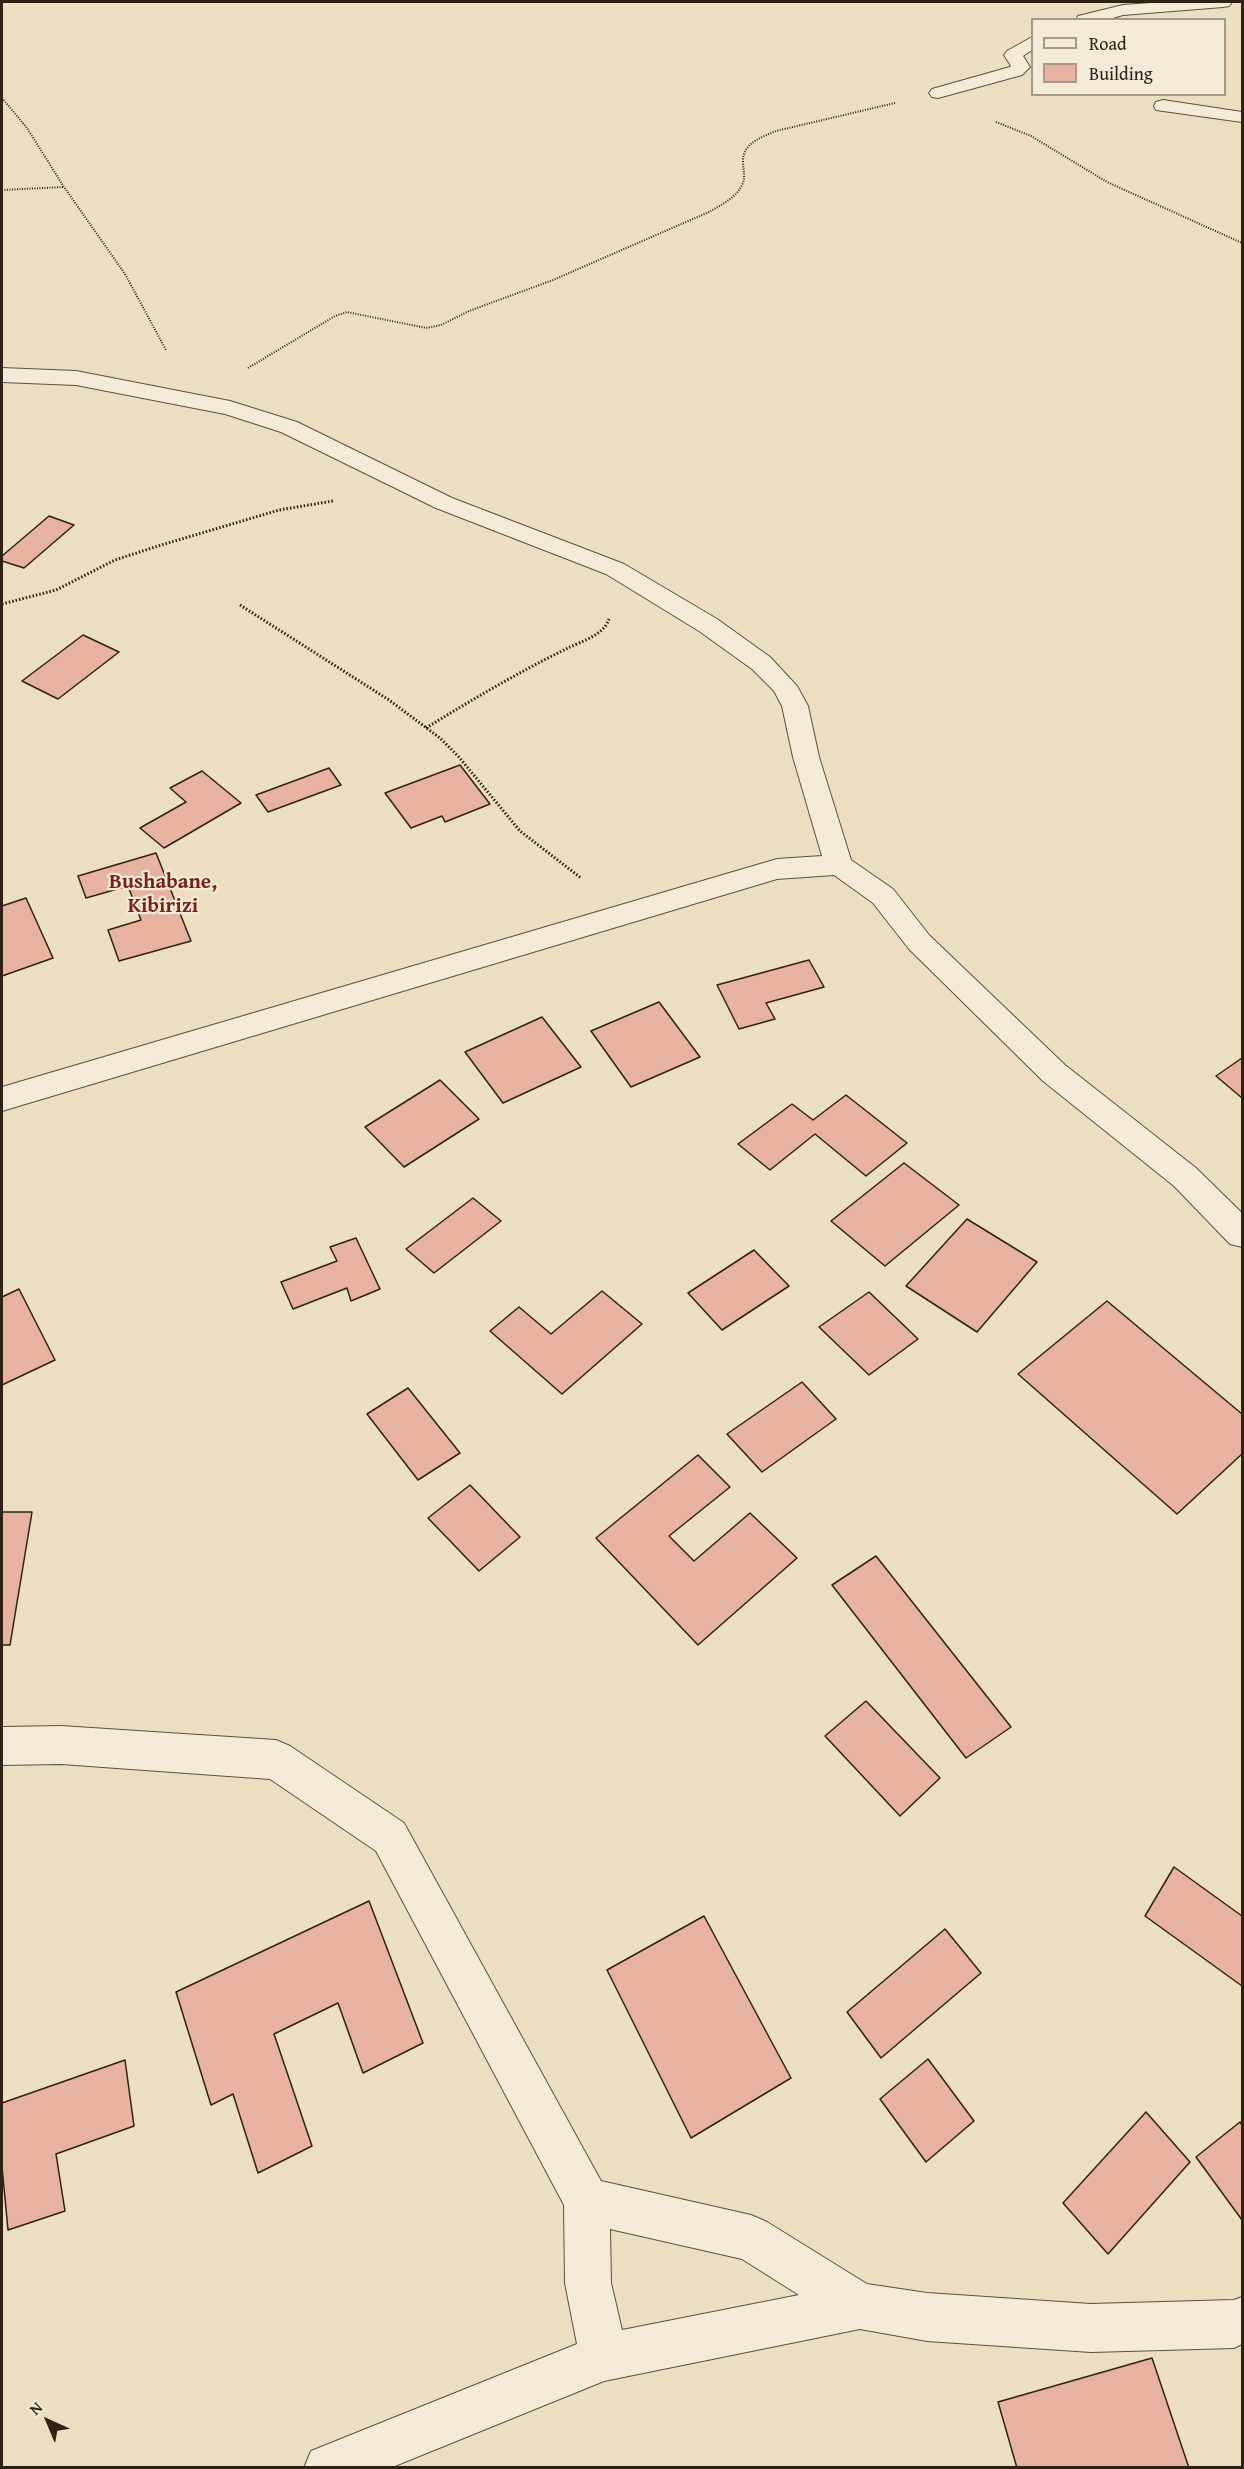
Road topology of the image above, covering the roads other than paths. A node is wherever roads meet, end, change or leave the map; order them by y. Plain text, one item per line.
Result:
1 (1223, 2) edge
2 (1092, 18) edge
3 (1031, 43) edge
4 (938, 93) road end
5 (1163, 106) dead end
6 (1242, 117) edge
7 (2, 375) edge
8 (839, 865) junction
9 (2, 1099) edge
10 (1242, 1234) edge
11 (2, 1746) edge
12 (587, 2201) junction
13 (860, 2306) junction
14 (1242, 2321) edge
15 (604, 2357) junction
16 (328, 2468) edge

1 - 2 street
3 - 4 street
5 - 6 street
7 - 8 street
8 - 9 street
8 - 10 street
11 - 12 street
12 - 13 street
12 - 15 street
13 - 14 street
13 - 15 street
15 - 16 street

